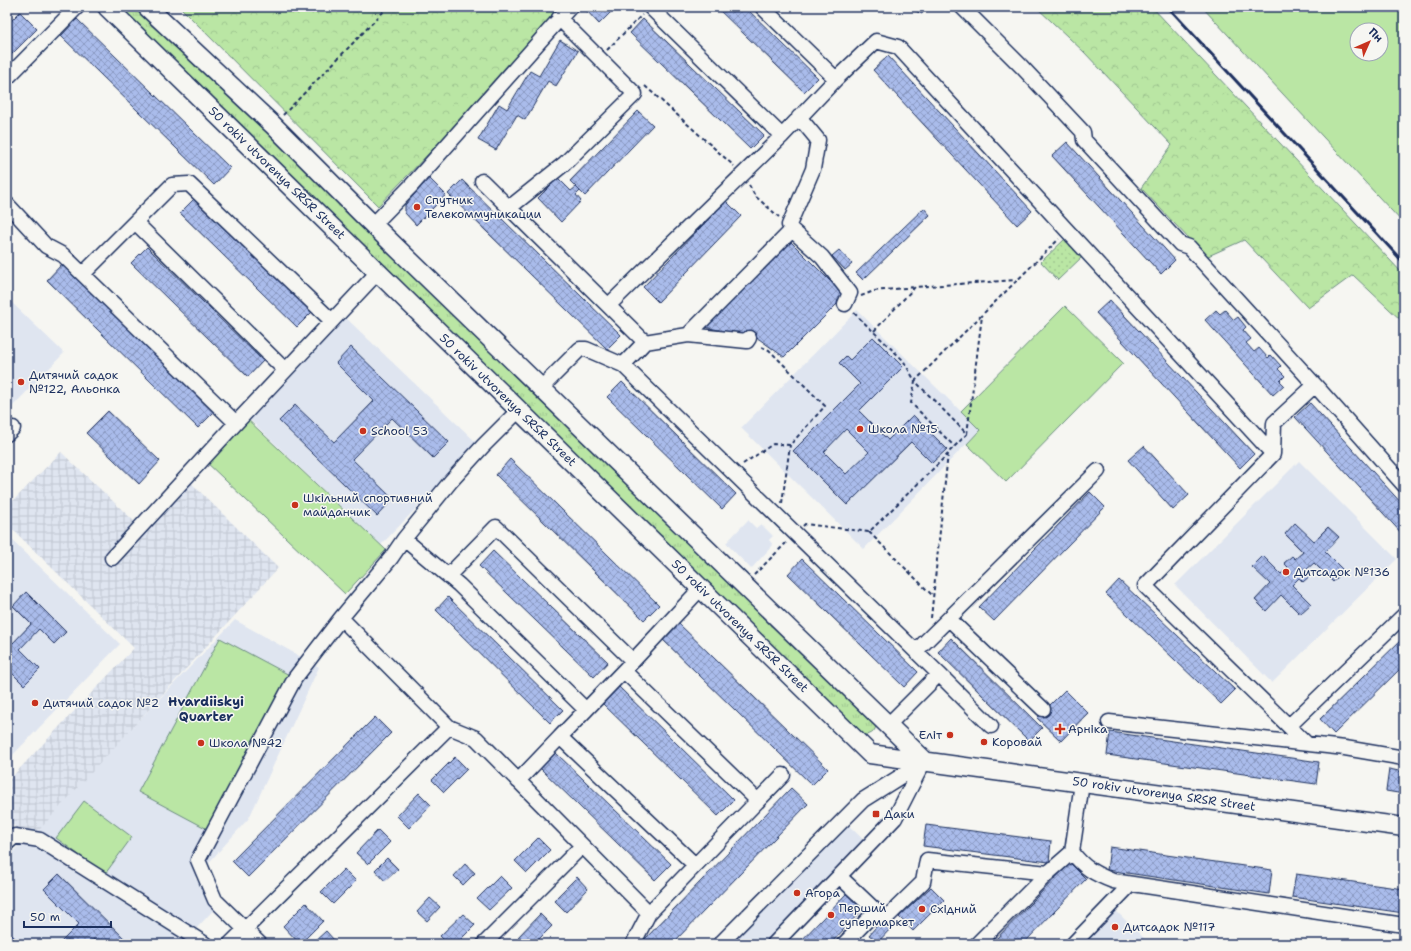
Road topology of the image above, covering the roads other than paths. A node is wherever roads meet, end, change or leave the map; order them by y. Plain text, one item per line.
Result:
1 (77, 7) edge
2 (107, 7) edge
3 (147, 7) edge
4 (570, 7) edge
5 (762, 7) edge
6 (962, 7) edge
7 (647, 10) edge
8 (559, 18) junction
9 (7, 78) edge
10 (836, 79) junction
11 (799, 117) junction
12 (782, 136) junction
13 (482, 181) dead end
14 (7, 204) edge
15 (509, 208) junction
16 (135, 222) junction
17 (373, 225) junction
18 (789, 226) road end
19 (378, 272) junction
20 (83, 274) junction
21 (845, 304) road end
22 (609, 305) junction
23 (332, 321) junction
24 (688, 335) junction
25 (748, 339) road end
26 (645, 342) junction
27 (623, 364) junction
28 (285, 370) junction
29 (1315, 385) junction
30 (541, 388) junction
31 (519, 410) junction
32 (236, 423) junction
33 (1273, 454) junction
34 (1098, 470) dead end
35 (1404, 485) edge
36 (404, 539) junction
37 (112, 558) dead end
38 (448, 576) junction
39 (700, 588) junction
40 (1404, 615) edge
41 (341, 618) junction
42 (949, 619) junction
43 (916, 651) junction
44 (629, 666) junction
45 (939, 674) junction
46 (1043, 709) dead end
47 (586, 710) junction
48 (1109, 722) dead end
49 (888, 725) junction
50 (991, 726) dead end
51 (1288, 726) junction
52 (449, 727) junction
53 (560, 736) junction
54 (1307, 744) junction
55 (1404, 758) edge
56 (925, 761) junction
57 (783, 776) dead end
58 (518, 781) junction
59 (1082, 783) junction
60 (758, 801) junction
61 (1404, 827) edge
62 (7, 843) edge
63 (582, 846) junction
64 (1072, 852) junction
65 (695, 865) junction
66 (1048, 872) junction
67 (839, 876) junction
68 (1131, 884) junction
69 (876, 911) junction
70 (649, 913) junction
71 (1404, 925) edge
72 (245, 929) junction
73 (205, 944) edge
74 (230, 944) edge
75 (260, 944) edge
76 (484, 944) edge
77 (633, 944) edge
78 (720, 944) edge
79 (774, 944) edge
80 (844, 944) edge
81 (977, 944) edge
82 (1073, 944) edge

1 - 9 street
2 - 19 main road, 50 rokiv utvorenya SRSR Street
3 - 17 main road
4 - 8 street
5 - 10 street
6 - 29 street
7 - 12 street
8 - 15 street
8 - 17 street
10 - 11 street
10 - 33 street
11 - 12 street
11 - 18 street
12 - 22 street
13 - 15 street
14 - 20 street
15 - 22 street
16 - 20 street
16 - 23 street
16 - 28 street
17 - 30 main road
19 - 23 street
19 - 31 main road, 50 rokiv utvorenya SRSR Street
20 - 32 street
21 - 24 street
22 - 26 street
23 - 28 street
24 - 25 street
24 - 26 street
26 - 27 street
27 - 30 street
27 - 43 street
28 - 32 street
29 - 33 street
29 - 35 street
30 - 49 main road
31 - 36 street
31 - 39 main road, 50 rokiv utvorenya SRSR Street
32 - 37 street
33 - 51 street
34 - 42 street
36 - 38 street
36 - 41 street
38 - 44 street
38 - 47 street
39 - 44 street
39 - 56 main road, 50 rokiv utvorenya SRSR Street
40 - 51 street
41 - 52 street
41 - 72 street
42 - 43 street
42 - 46 street
43 - 45 street
44 - 47 street
44 - 60 street
45 - 49 street
45 - 50 street
47 - 53 street
48 - 54 street
49 - 56 main road
51 - 54 street
52 - 58 street
52 - 72 street
53 - 58 street
53 - 65 street
54 - 55 street
56 - 59 main road, 50 rokiv utvorenya SRSR Street
56 - 67 street
56 - 78 street
57 - 60 street
58 - 63 street
59 - 61 main road, 50 rokiv utvorenya SRSR Street
59 - 64 street
60 - 65 street
62 - 73 street
63 - 70 street
63 - 76 street
64 - 66 street
64 - 68 street
65 - 70 street
66 - 69 street
66 - 81 street
67 - 69 street
67 - 79 street
68 - 71 street
68 - 82 street
69 - 80 street
70 - 77 street
72 - 74 street
72 - 75 street

